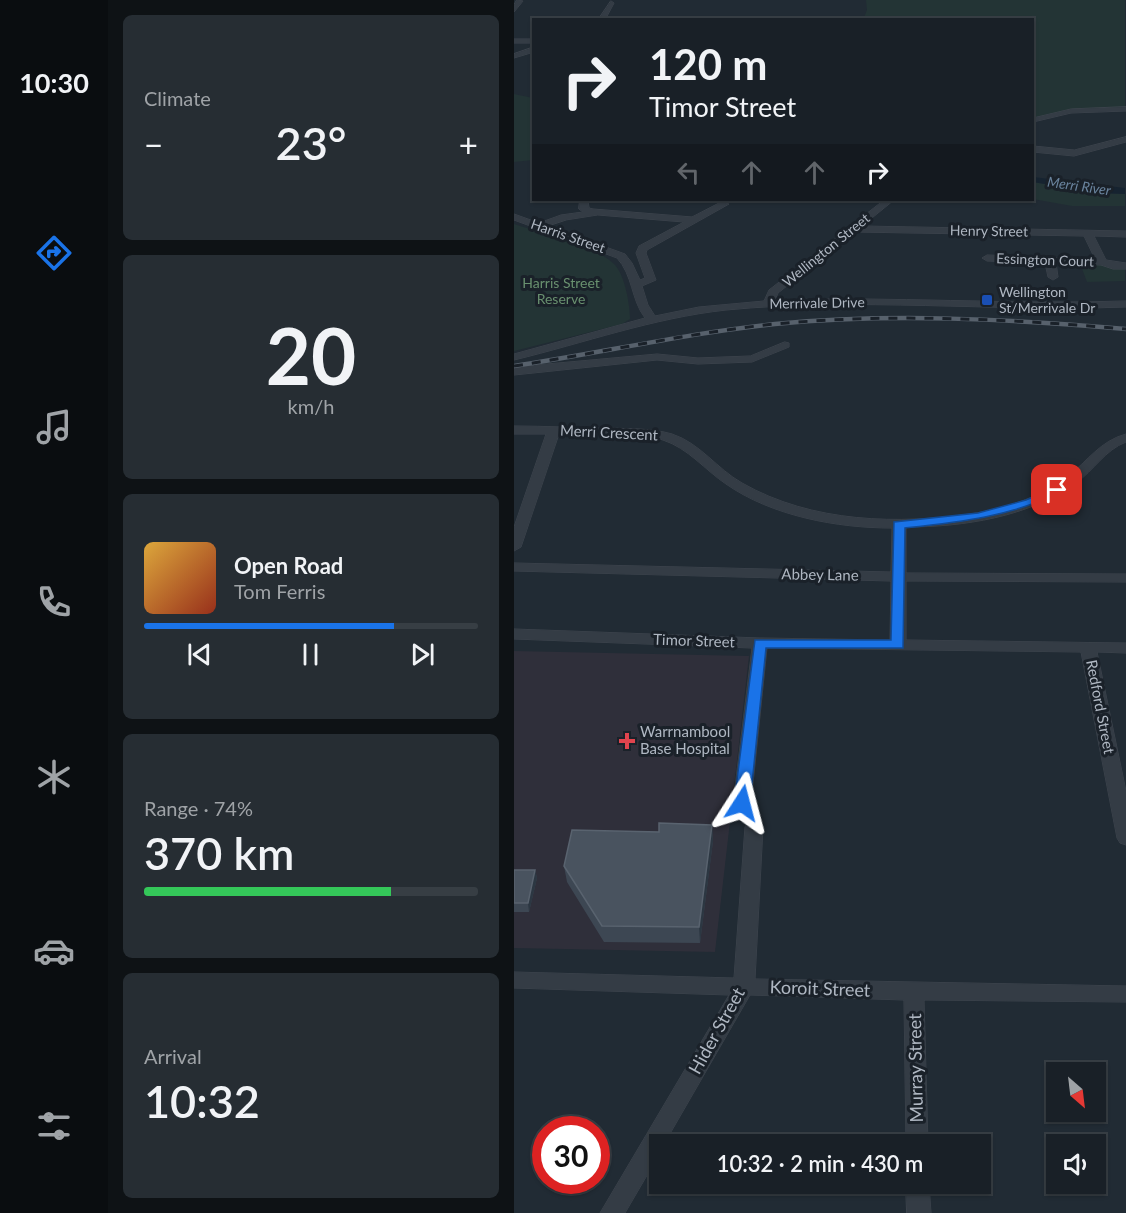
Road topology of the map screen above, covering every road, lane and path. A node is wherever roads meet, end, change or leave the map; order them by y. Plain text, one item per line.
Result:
1 (520, 2) dead end
2 (611, 3) dead end
3 (514, 10) edge
4 (602, 18) edge
5 (514, 41) edge
6 (532, 41) edge
7 (532, 50) edge
8 (514, 56) edge
9 (1126, 109) edge
10 (1034, 120) edge
11 (1126, 140) edge
12 (1034, 150) edge
13 (888, 201) edge
14 (584, 203) edge
15 (724, 204) dead end
16 (603, 213) junction
17 (514, 217) edge
18 (558, 218) junction
19 (692, 220) junction
20 (540, 226) junction
21 (852, 229) junction
22 (1087, 233) junction
23 (1126, 234) edge
24 (987, 258) dead end
25 (1050, 260) junction
26 (1102, 262) junction
27 (1126, 266) edge
28 (1053, 277) dead end
29 (637, 284) junction
30 (768, 304) junction
31 (1126, 304) edge
32 (652, 320) junction
33 (784, 345) dead end
34 (514, 357) edge
35 (514, 371) edge
36 (514, 430) edge
37 (554, 430) junction
38 (1126, 438) edge
39 (899, 525) junction
40 (514, 547) edge
41 (514, 567) edge
42 (899, 577) junction
43 (1126, 578) edge
44 (514, 634) edge
45 (760, 643) junction
46 (898, 644) junction
47 (1088, 647) junction
48 (1126, 648) edge
49 (742, 803) dead end
50 (754, 827) dead end
51 (1126, 838) edge
52 (514, 980) edge
53 (744, 987) junction
54 (914, 992) junction
55 (1126, 994) edge
56 (917, 1134) edge
57 (918, 1194) edge
58 (612, 1213) edge
59 (919, 1213) edge

1 - 3 street
2 - 4 street
5 - 6 street
7 - 8 street
9 - 10 street
11 - 12 street
13 - 21 street, Wellington Street
14 - 16 street
14 - 18 street
15 - 19 street
16 - 18 street
16 - 19 street
17 - 20 street, Harris Street
18 - 20 street
19 - 29 street
20 - 29 street, Harris Street
21 - 22 street, Henry Street
21 - 30 street, Wellington Street
22 - 23 street, Henry Street
22 - 26 street
24 - 25 street, Essington Court
25 - 26 street, Essington Court
25 - 28 street
26 - 27 street, Essington Court
29 - 32 street, Harris Street
30 - 31 street, Merrivale Drive
30 - 32 street, Merrivale Drive
32 - 34 street, Merrivale Drive
33 - 35 street
36 - 37 street, Merri Crescent
37 - 39 street, Merri Crescent
37 - 40 street
38 - 39 street, Merri Crescent
39 - 42 street
41 - 42 street, Abbey Lane
42 - 43 street, Abbey Lane
42 - 46 street
44 - 45 street, Timor Street
45 - 46 street, Timor Street
45 - 49 street
46 - 47 street, Timor Street
47 - 48 street, Timor Street
47 - 51 street, Redford Street
50 - 53 street, Hider Street
52 - 53 street, Koroit Street
53 - 54 street, Koroit Street
53 - 58 street, Hider Street
54 - 55 street, Koroit Street
54 - 56 street, Murray Street
57 - 59 street

